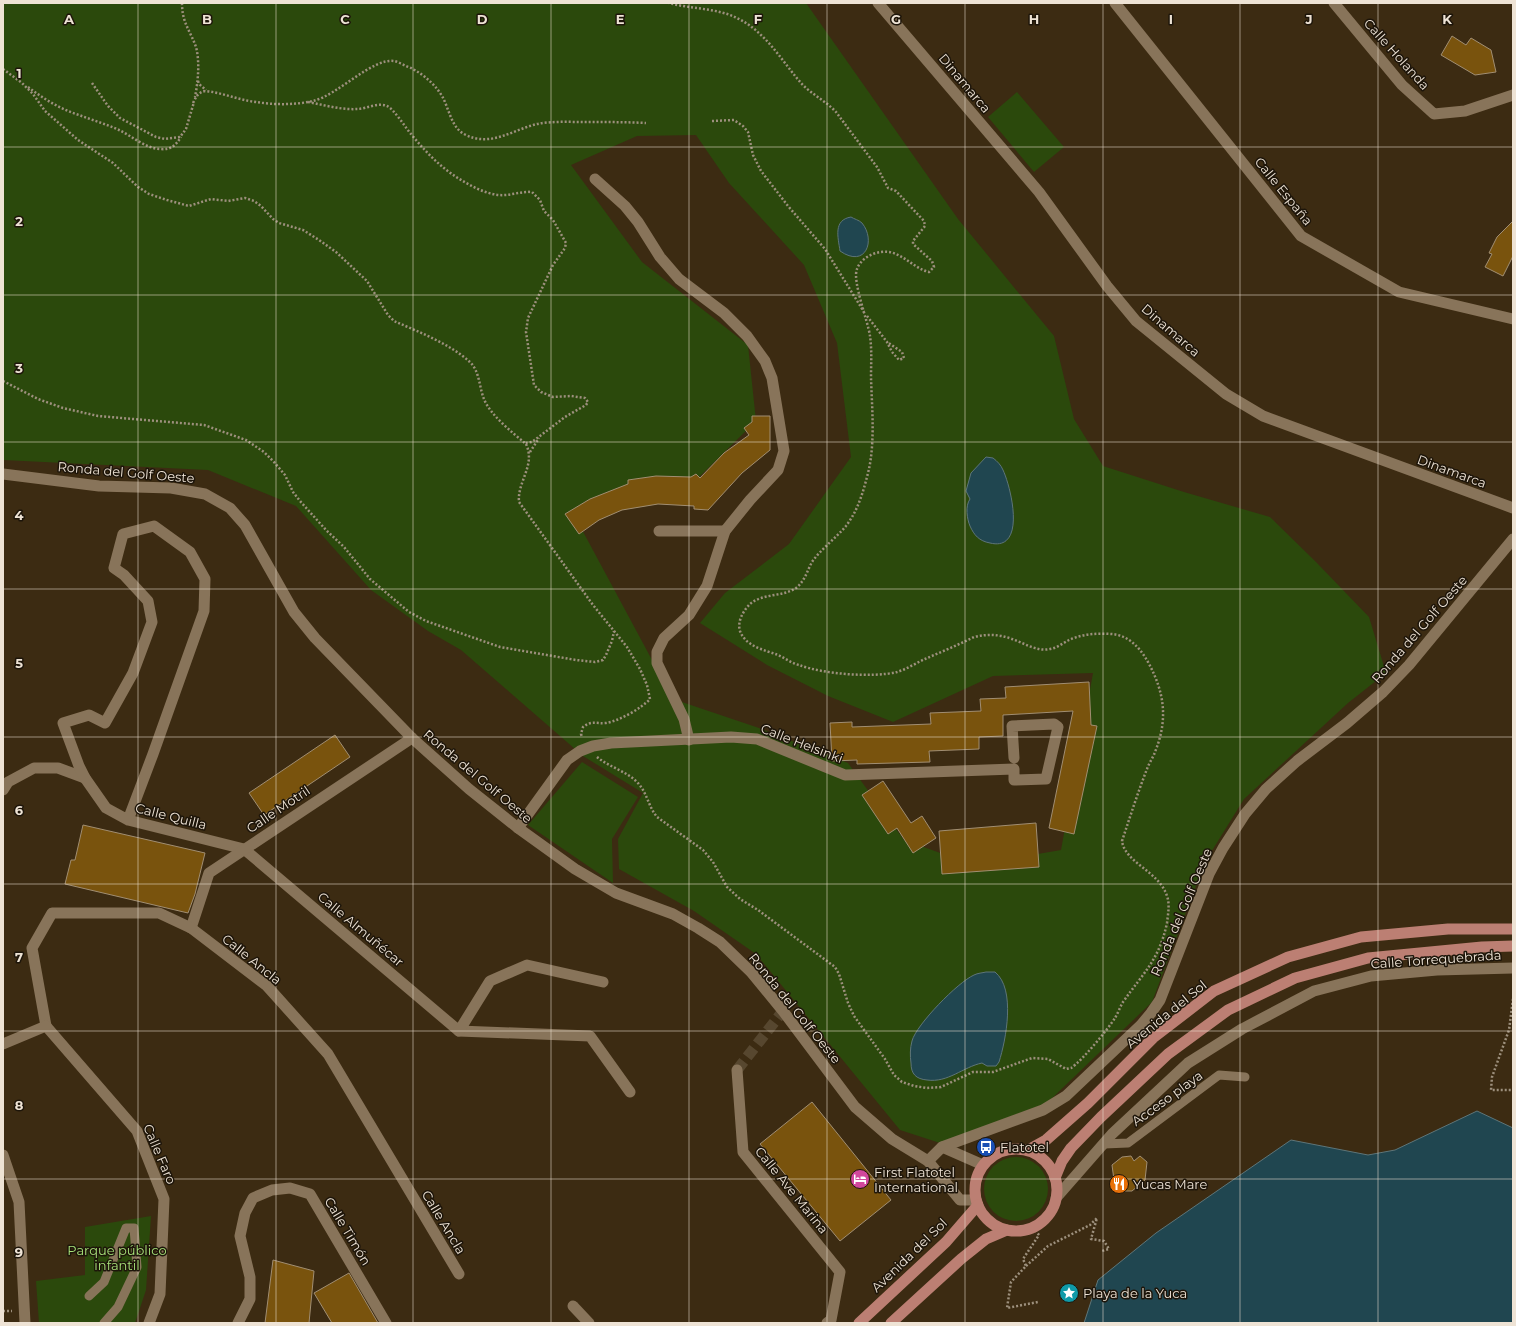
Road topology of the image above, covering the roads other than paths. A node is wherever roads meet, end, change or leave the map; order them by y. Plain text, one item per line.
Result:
1 (878, 3) edge
2 (1115, 3) edge
3 (1334, 3) edge
4 (1513, 95) edge
5 (595, 179) dead end
6 (1513, 319) edge
7 (3, 474) edge
8 (1513, 508) edge
9 (658, 531) dead end
10 (725, 531) junction
11 (1513, 539) edge
12 (412, 738) junction
13 (689, 740) junction
14 (1014, 758) dead end
15 (85, 778) junction
16 (3, 790) edge
17 (128, 820) junction
18 (518, 828) junction
19 (244, 849) junction
20 (191, 928) junction
21 (1513, 929) edge
22 (1513, 946) edge
23 (1513, 968) edge
24 (603, 982) dead end
25 (46, 1026) junction
26 (459, 1031) junction
27 (3, 1044) edge
28 (736, 1070) tunnel mouth
29 (1245, 1077) dead end
30 (630, 1092) dead end
31 (1104, 1144) junction
32 (942, 1147) junction
33 (1028, 1150) junction
34 (3, 1155) edge
35 (928, 1161) junction
36 (983, 1164) junction
37 (1056, 1178) junction
38 (1056, 1198) junction
39 (977, 1203) junction
40 (1008, 1230) junction
41 (459, 1274) dead end
42 (90, 1296) dead end
43 (573, 1306) dead end
44 (831, 1322) edge
45 (25, 1323) edge
46 (104, 1323) edge
47 (149, 1323) edge
48 (238, 1323) edge
49 (386, 1323) edge
50 (589, 1323) edge
51 (859, 1323) edge
52 (892, 1323) edge

1 - 8 street, Dinamarca
2 - 6 street, Calle España
3 - 4 street, Calle Holanda
5 - 10 street
7 - 12 street, Ronda del Golf Oeste
9 - 10 street
10 - 13 street
11 - 32 street, Ronda del Golf Oeste
12 - 18 street, Ronda del Golf Oeste
12 - 19 street, Calle Motril
13 - 14 street, Calle Helsinki
13 - 18 street, Calle Helsinki
15 - 16 street
15 - 17 street, Calle Quilla
15 - 17 street, Calle Quilla
17 - 19 street, Calle Quilla
18 - 35 street, Ronda del Golf Oeste
19 - 20 street, Calle Motril
19 - 26 street, Calle Almuñécar
20 - 25 street, Calle Ancla
20 - 41 street, Calle Ancla
21 - 33 main road, Avenida del Sol
22 - 37 main road
23 - 31 street, Calle Torrequebrada
24 - 26 street
25 - 27 street
25 - 47 street, Calle Faro
26 - 30 street
28 - 44 street, Calle Ave Marina
29 - 31 street, Acceso playa
31 - 38 street, Calle Torrequebrada
32 - 35 street, Ronda del Golf Oeste
32 - 36 street
33 - 36 main road
33 - 37 main road
34 - 45 street
35 - 39 street, Ronda del Golf Oeste
36 - 39 main road
37 - 38 main road
38 - 40 main road
39 - 40 main road
39 - 51 main road, Avenida del Sol
40 - 52 main road
42 - 46 street
43 - 50 street
48 - 49 street, Calle Timón

